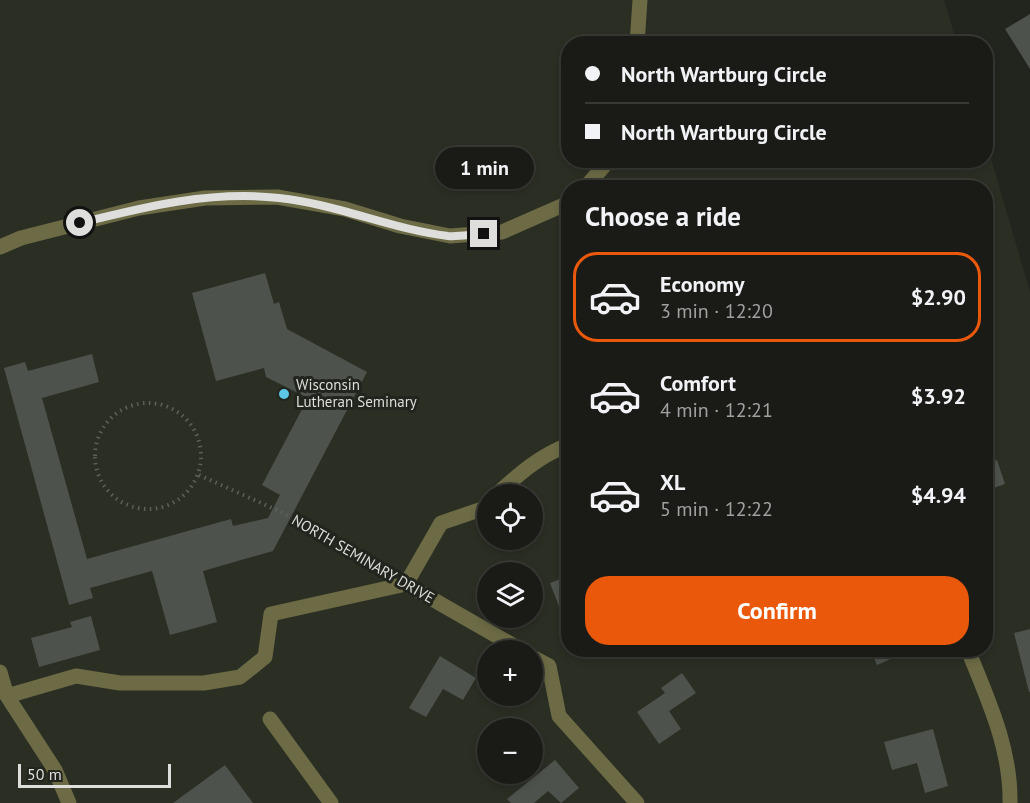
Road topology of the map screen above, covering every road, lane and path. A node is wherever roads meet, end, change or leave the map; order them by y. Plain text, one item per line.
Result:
1 (640, 0) edge
2 (638, 36) edge
3 (602, 168) edge
4 (592, 180) edge
5 (561, 206) edge
6 (0, 247) edge
7 (561, 448) edge
8 (199, 475) junction
9 (508, 484) edge
10 (477, 511) edge
11 (406, 584) junction
12 (504, 640) edge
13 (971, 657) edge
14 (543, 663) edge
15 (0, 672) edge
16 (7, 696) junction
17 (270, 720) dead end
18 (69, 803) edge
19 (331, 803) edge
20 (637, 803) edge
21 (1010, 803) edge

1 - 2 street
3 - 4 street
5 - 6 street
7 - 9 street
8 - 8 path
8 - 11 path, NORTH SEMINARY DRIVE
10 - 11 street
11 - 12 street, NORTH SEMINARY DRIVE
11 - 16 street
13 - 21 street
14 - 20 street
15 - 16 street
16 - 18 street
17 - 19 street

